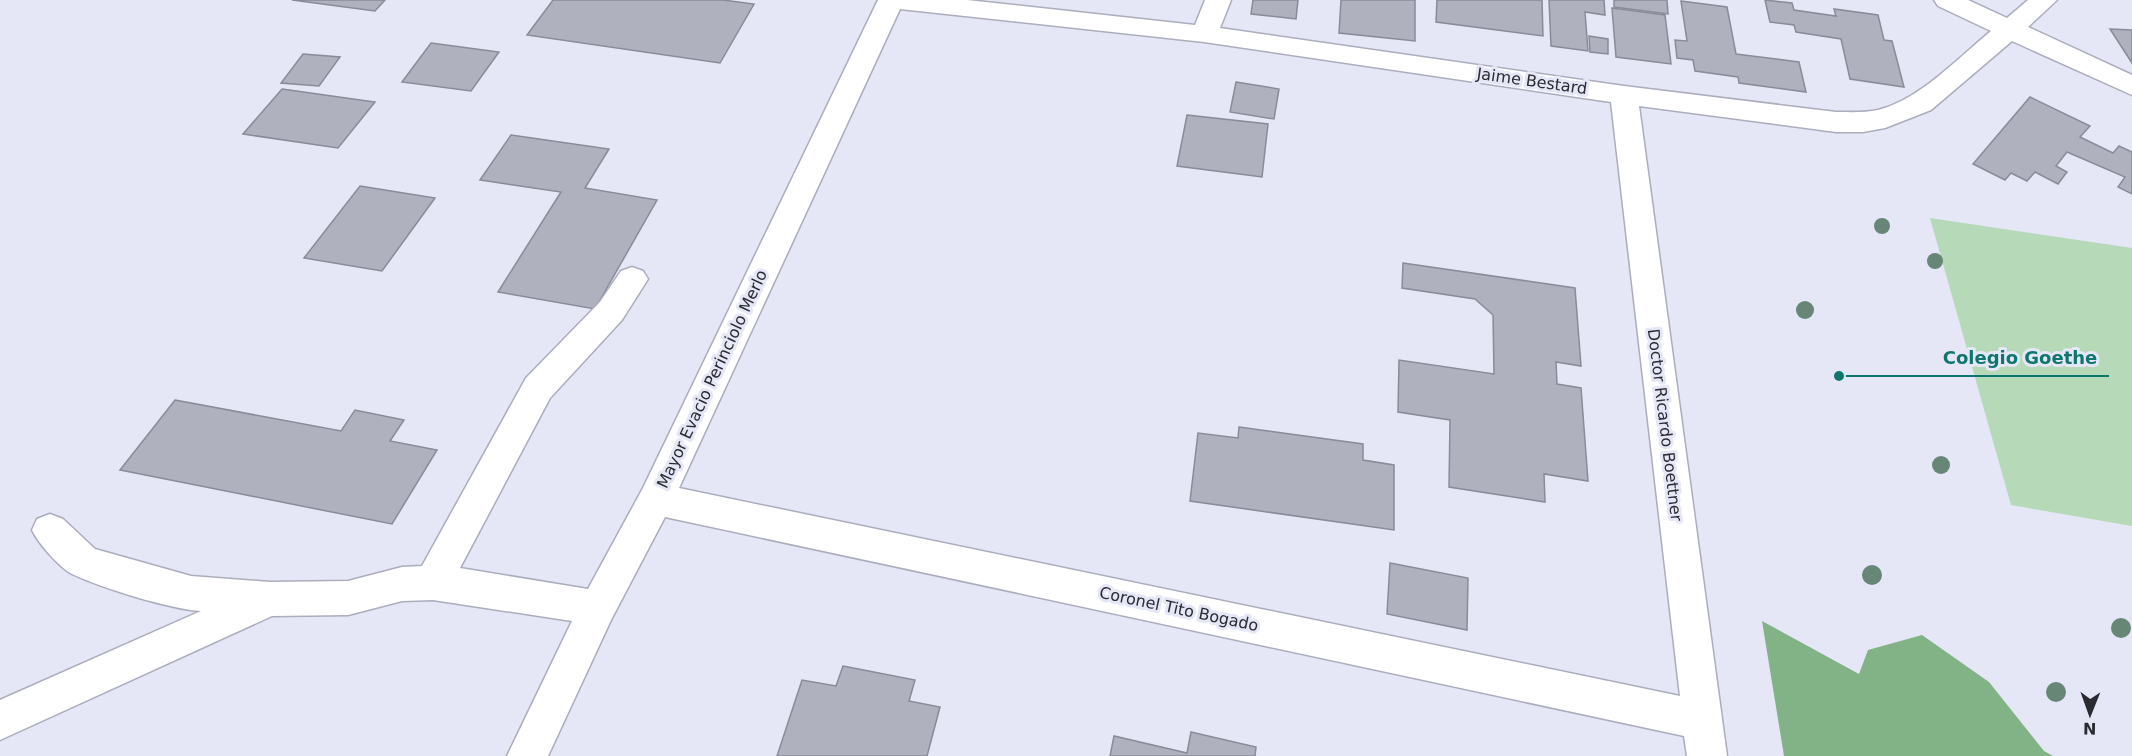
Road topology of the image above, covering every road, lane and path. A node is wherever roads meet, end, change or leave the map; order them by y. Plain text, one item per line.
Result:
1 (891, 0) edge
2 (1218, 0) edge
3 (1947, 0) edge
4 (2044, 0) edge
5 (2010, 30) junction
6 (1204, 34) junction
7 (2132, 86) edge
8 (1624, 95) junction
9 (632, 279) dead end
10 (656, 499) junction
11 (50, 530) dead end
12 (433, 583) junction
13 (270, 599) junction
14 (598, 609) junction
15 (0, 720) edge
16 (1702, 720) junction
17 (527, 756) edge
18 (1707, 756) edge

1 - 6 street, Jaime Bestard
1 - 10 street, Mayor Evacio Perinciolo Merlo
2 - 6 street
3 - 5 street
4 - 5 street, Jaime Bestard
5 - 7 street
5 - 8 street, Jaime Bestard
6 - 8 street, Jaime Bestard
8 - 16 street, Doctor Ricardo Boettner
9 - 12 street
10 - 14 street, Mayor Evacio Perinciolo Merlo
10 - 16 street, Coronel Tito Bogado
11 - 13 street
12 - 13 street
12 - 14 street
13 - 15 street
14 - 17 street, Mayor Evacio Perinciolo Merlo
16 - 18 street, Doctor Ricardo Boettner

